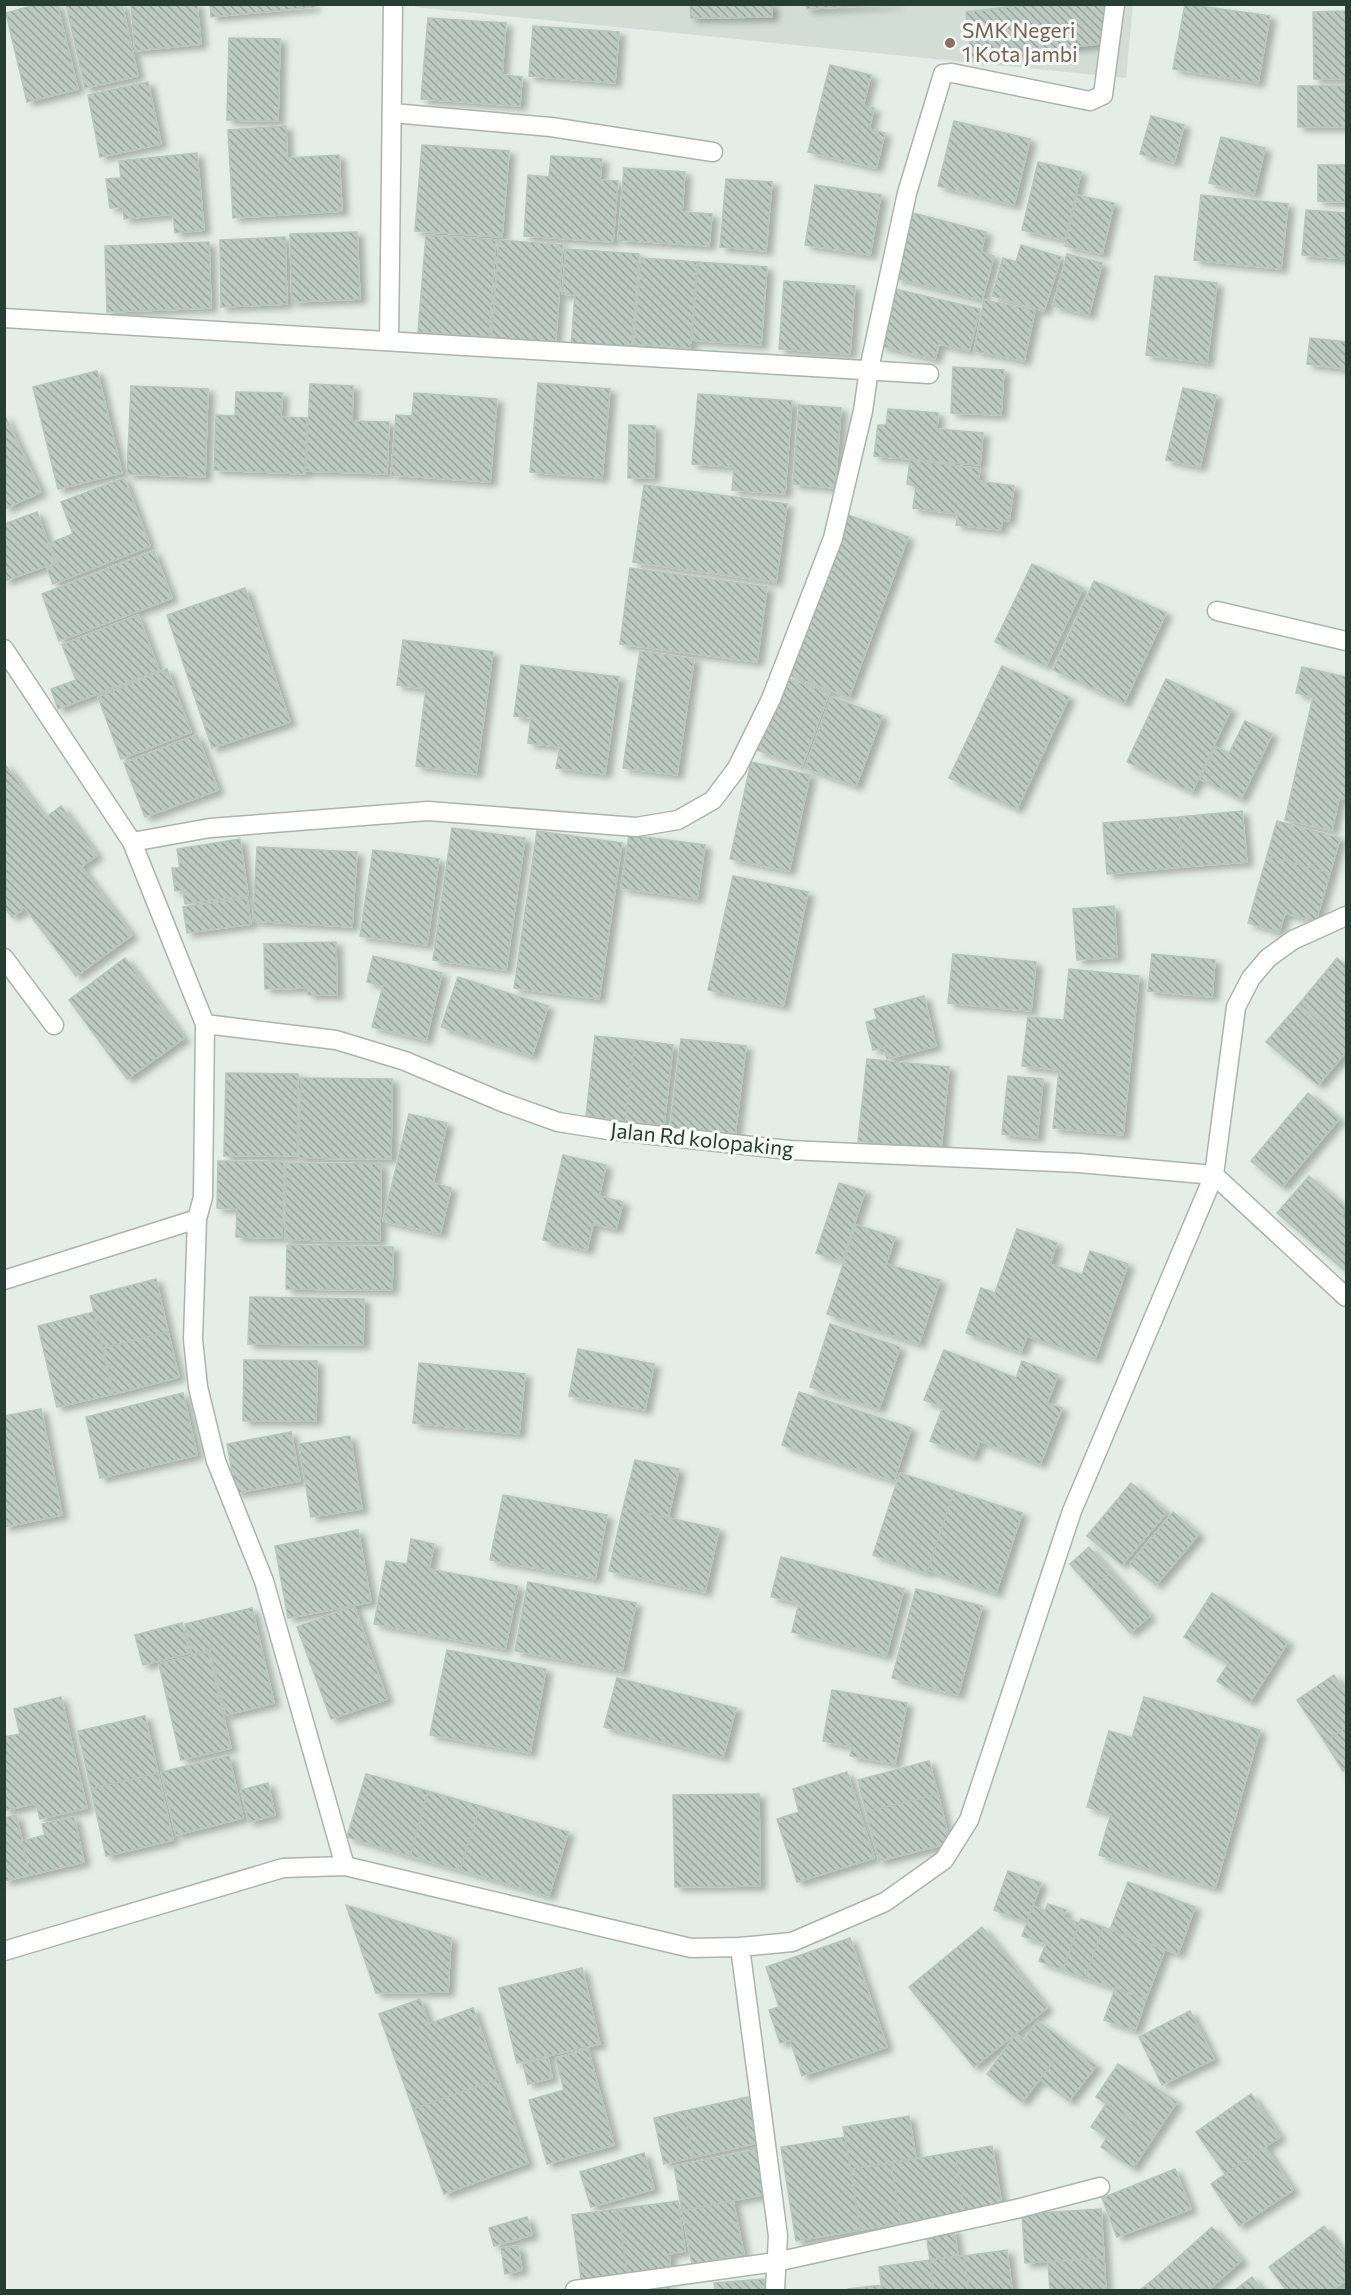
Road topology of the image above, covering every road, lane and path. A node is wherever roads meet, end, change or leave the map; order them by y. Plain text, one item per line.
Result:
1 (393, 4) edge
2 (1115, 4) edge
3 (392, 113) junction
4 (713, 152) dead end
5 (4, 318) edge
6 (389, 341) junction
7 (868, 369) junction
8 (929, 374) dead end
9 (1217, 611) dead end
10 (1347, 641) edge
11 (4, 649) edge
12 (132, 842) junction
13 (1347, 916) edge
14 (4, 958) edge
15 (205, 1024) junction
16 (54, 1025) dead end
17 (1214, 1175) junction
18 (197, 1219) junction
19 (4, 1280) edge
20 (1347, 1298) edge
21 (345, 1866) junction
22 (740, 1947) junction
23 (4, 1951) edge
24 (1100, 2187) dead end
25 (776, 2262) junction
26 (575, 2290) edge
27 (775, 2290) edge

1 - 3 street
2 - 7 street
3 - 4 street
3 - 6 street
5 - 6 street
6 - 7 street
7 - 8 street
7 - 12 street
9 - 10 street
11 - 12 street
12 - 15 street
13 - 17 street
14 - 16 street
15 - 17 street, Jalan Rd kolopaking
15 - 18 street
17 - 20 street
17 - 22 street
18 - 19 street
18 - 21 street
21 - 22 street
21 - 23 street
22 - 25 street
24 - 25 street
25 - 26 street
25 - 27 street

